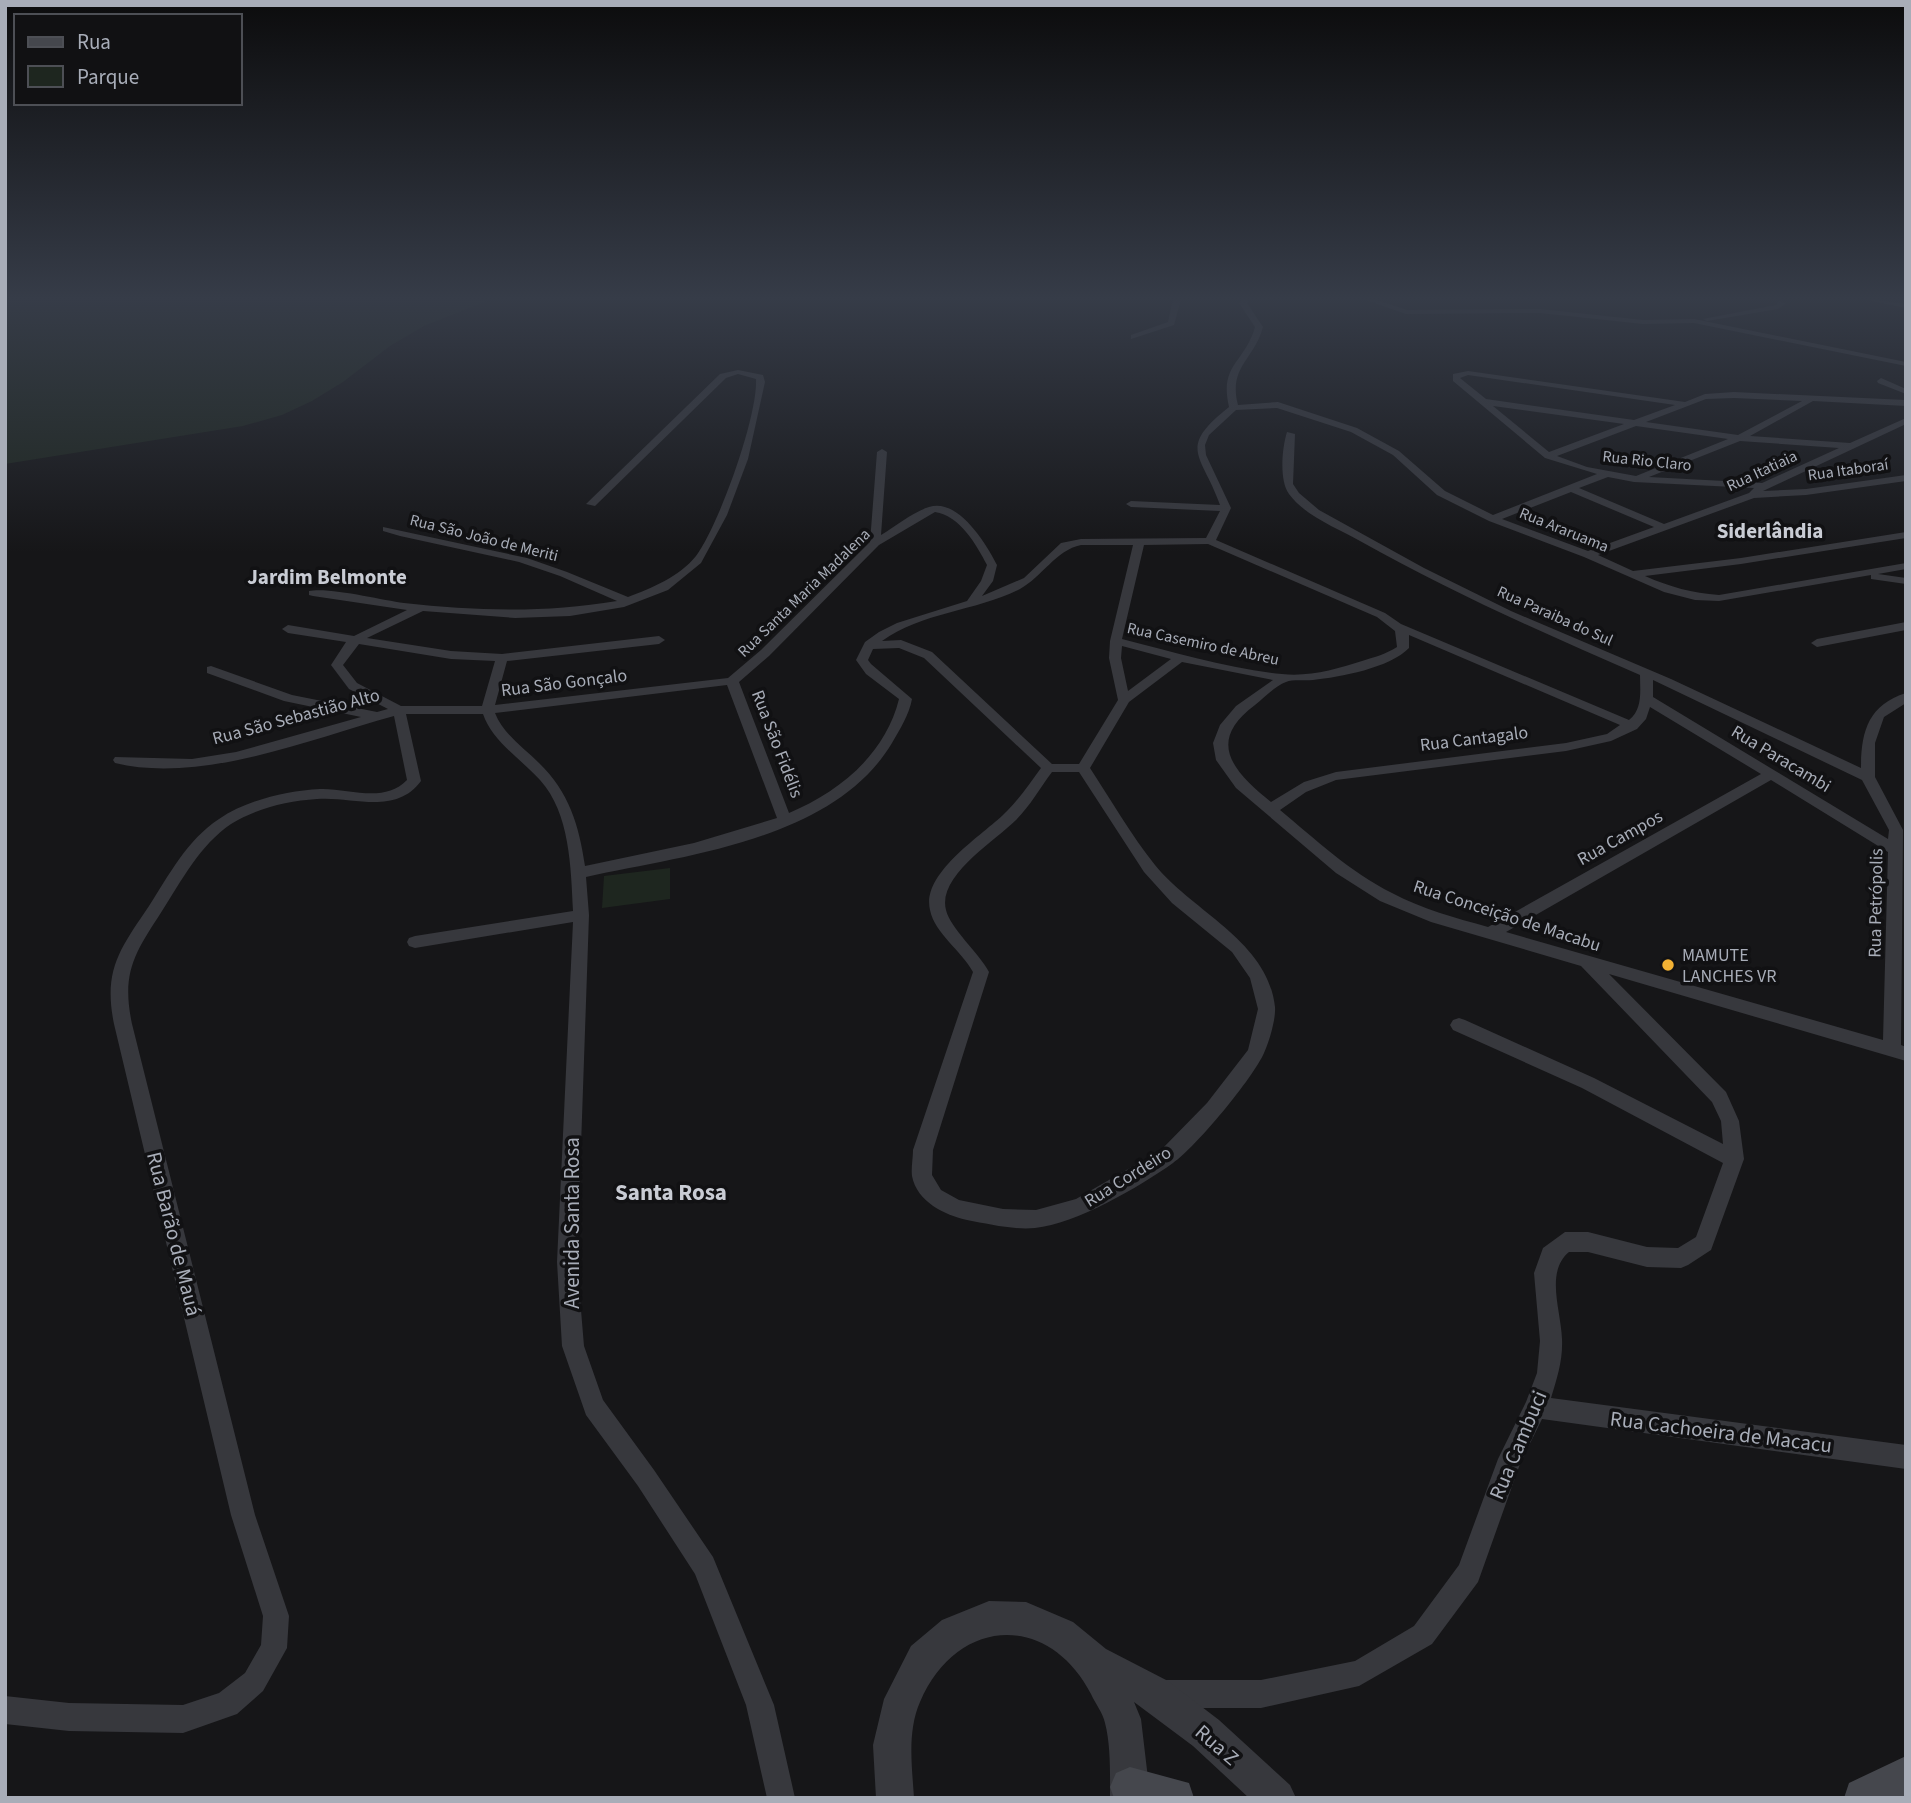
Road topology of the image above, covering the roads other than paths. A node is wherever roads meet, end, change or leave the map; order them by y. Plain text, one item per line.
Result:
1 (716, 383) edge
2 (761, 383) edge
3 (1230, 383) edge
4 (1461, 383) edge
5 (1539, 383) edge
6 (1885, 383) edge
7 (1906, 393) edge
8 (1814, 398) junction
9 (1485, 401) junction
10 (1906, 403) edge
11 (1684, 404) junction
12 (1234, 408) junction
13 (1906, 421) edge
14 (1635, 423) junction
15 (1290, 434) dead end
16 (1739, 438) junction
17 (1852, 446) junction
18 (882, 452) dead end
19 (1548, 456) junction
20 (1606, 474) junction
21 (1906, 478) edge
22 (1634, 479) junction
23 (1763, 486) junction
24 (1571, 488) junction
25 (1753, 495) junction
26 (591, 504) dead end
27 (1130, 504) dead end
28 (1226, 508) junction
29 (1493, 519) junction
30 (1662, 527) junction
31 (387, 529) dead end
32 (1906, 535) edge
33 (1210, 541) junction
34 (874, 543) junction
35 (1139, 543) junction
36 (1588, 555) junction
37 (1906, 566) edge
38 (1631, 575) junction
39 (1858, 576) junction
40 (1906, 581) edge
41 (313, 593) dead end
42 (628, 602) junction
43 (972, 602) junction
44 (422, 608) junction
45 (1906, 626) edge
46 (1399, 627) junction
47 (288, 629) dead end
48 (659, 640) dead end
49 (354, 641) junction
50 (1116, 641) junction
51 (1818, 643) dead end
52 (869, 645) junction
53 (502, 658) junction
54 (1180, 658) junction
55 (211, 670) dead end
56 (1646, 674) junction
57 (1283, 678) junction
58 (732, 681) junction
59 (1906, 697) edge
60 (1647, 699) junction
61 (1124, 700) junction
62 (488, 710) junction
63 (389, 713) junction
64 (1632, 726) junction
65 (120, 760) dead end
66 (1048, 768) junction
67 (1083, 768) junction
68 (1770, 775) junction
69 (1868, 777) junction
70 (1270, 810) junction
71 (785, 821) junction
72 (1901, 832) edge
73 (1896, 850) junction
74 (579, 873) junction
75 (581, 915) junction
76 (1489, 934) junction
77 (415, 942) dead end
78 (1587, 963) junction
79 (1459, 1025) dead end
80 (1899, 1052) edge
81 (1734, 1159) junction
82 (1536, 1407) junction
83 (1906, 1457) edge
84 (1093, 1662) junction
85 (1155, 1694) junction
86 (5, 1710) edge
87 (892, 1745) junction
88 (1906, 1776) edge
89 (1129, 1793) edge
90 (781, 1798) edge
91 (878, 1798) edge
92 (895, 1798) edge
93 (1174, 1798) edge
94 (1277, 1798) edge
95 (1864, 1798) edge

1 - 26 street
2 - 42 street
3 - 12 street
4 - 9 street, Rua Rio Claro
5 - 11 street, Rua Rio Claro
6 - 7 street
8 - 10 street
8 - 11 street
8 - 16 street
9 - 14 street
9 - 19 street, Rua Rio Claro
11 - 14 street
12 - 28 street
12 - 29 street, Rua Araruama
13 - 17 street, Rua Itatiaia
14 - 16 street
14 - 19 street
15 - 56 street, Rua Paraiba do Sul
16 - 17 street
16 - 22 street
17 - 23 street, Rua Itatiaia
18 - 34 street
19 - 20 street, Rua Rio Claro
20 - 22 street, Rua Rio Claro
20 - 24 street
21 - 25 street, Rua Itaboraí
22 - 23 street, Rua Rio Claro
23 - 25 street, Rua Itatiaia
24 - 29 street
24 - 30 street
25 - 30 street, Rua Itatiaia
27 - 28 street
28 - 33 street
29 - 36 street, Rua Araruama
30 - 36 street, Rua Itatiaia
31 - 42 street, Rua São João de Meriti
32 - 38 street
33 - 35 street
33 - 46 street
34 - 43 street, Rua Santa Maria Madalena
34 - 58 street, Rua Santa Maria Madalena
35 - 43 street
35 - 50 street
36 - 38 street, Rua Araruama
37 - 39 street, Rua Araruama
38 - 39 street, Rua Araruama
39 - 40 street
41 - 44 street
42 - 44 street
43 - 52 street
44 - 49 street
45 - 51 street
46 - 57 street
46 - 64 street
47 - 49 street
48 - 53 street
49 - 53 street
49 - 63 street
50 - 54 street, Rua Casemiro de Abreu
50 - 61 street
52 - 66 street
52 - 71 street
53 - 62 street
54 - 57 street, Rua Casemiro de Abreu
54 - 61 street
55 - 63 street, Rua São Gonçalo
56 - 60 street
56 - 69 street, Rua Paraiba do Sul
57 - 70 street, Rua Conceição de Macabu
58 - 62 street, Rua São Gonçalo
58 - 71 street, Rua São Fidélis
59 - 69 street, Rua Petrópolis
60 - 64 street
60 - 68 street, Rua Paracambi
61 - 67 street
62 - 63 street, Rua São Gonçalo
62 - 74 street, Avenida Santa Rosa
63 - 65 street, Rua São Sebastião Alto
63 - 86 street, Rua Barão de Mauá
64 - 70 street, Rua Cantagalo
66 - 67 street
66 - 67 street, Rua Cordeiro
68 - 73 street, Rua Paracambi
68 - 76 street, Rua Campos
69 - 72 street, Rua Petrópolis
70 - 76 street, Rua Conceição de Macabu
71 - 74 street
72 - 73 street, Rua Petrópolis
73 - 80 street, Rua Petrópolis
74 - 75 street, Avenida Santa Rosa
75 - 77 street
75 - 90 street, Avenida Santa Rosa
76 - 78 street, Rua Conceição de Macabu
78 - 80 street, Rua Conceição de Macabu
78 - 81 street, Rua Cambuci
79 - 81 street
81 - 82 street, Rua Cambuci
82 - 83 street, Rua Cachoeira de Macacu
82 - 85 street, Rua Cambuci
84 - 85 street, Rua Z
84 - 87 street
84 - 89 street
85 - 94 street, Rua Z
87 - 91 street
87 - 92 street
88 - 95 main road
89 - 93 main road

